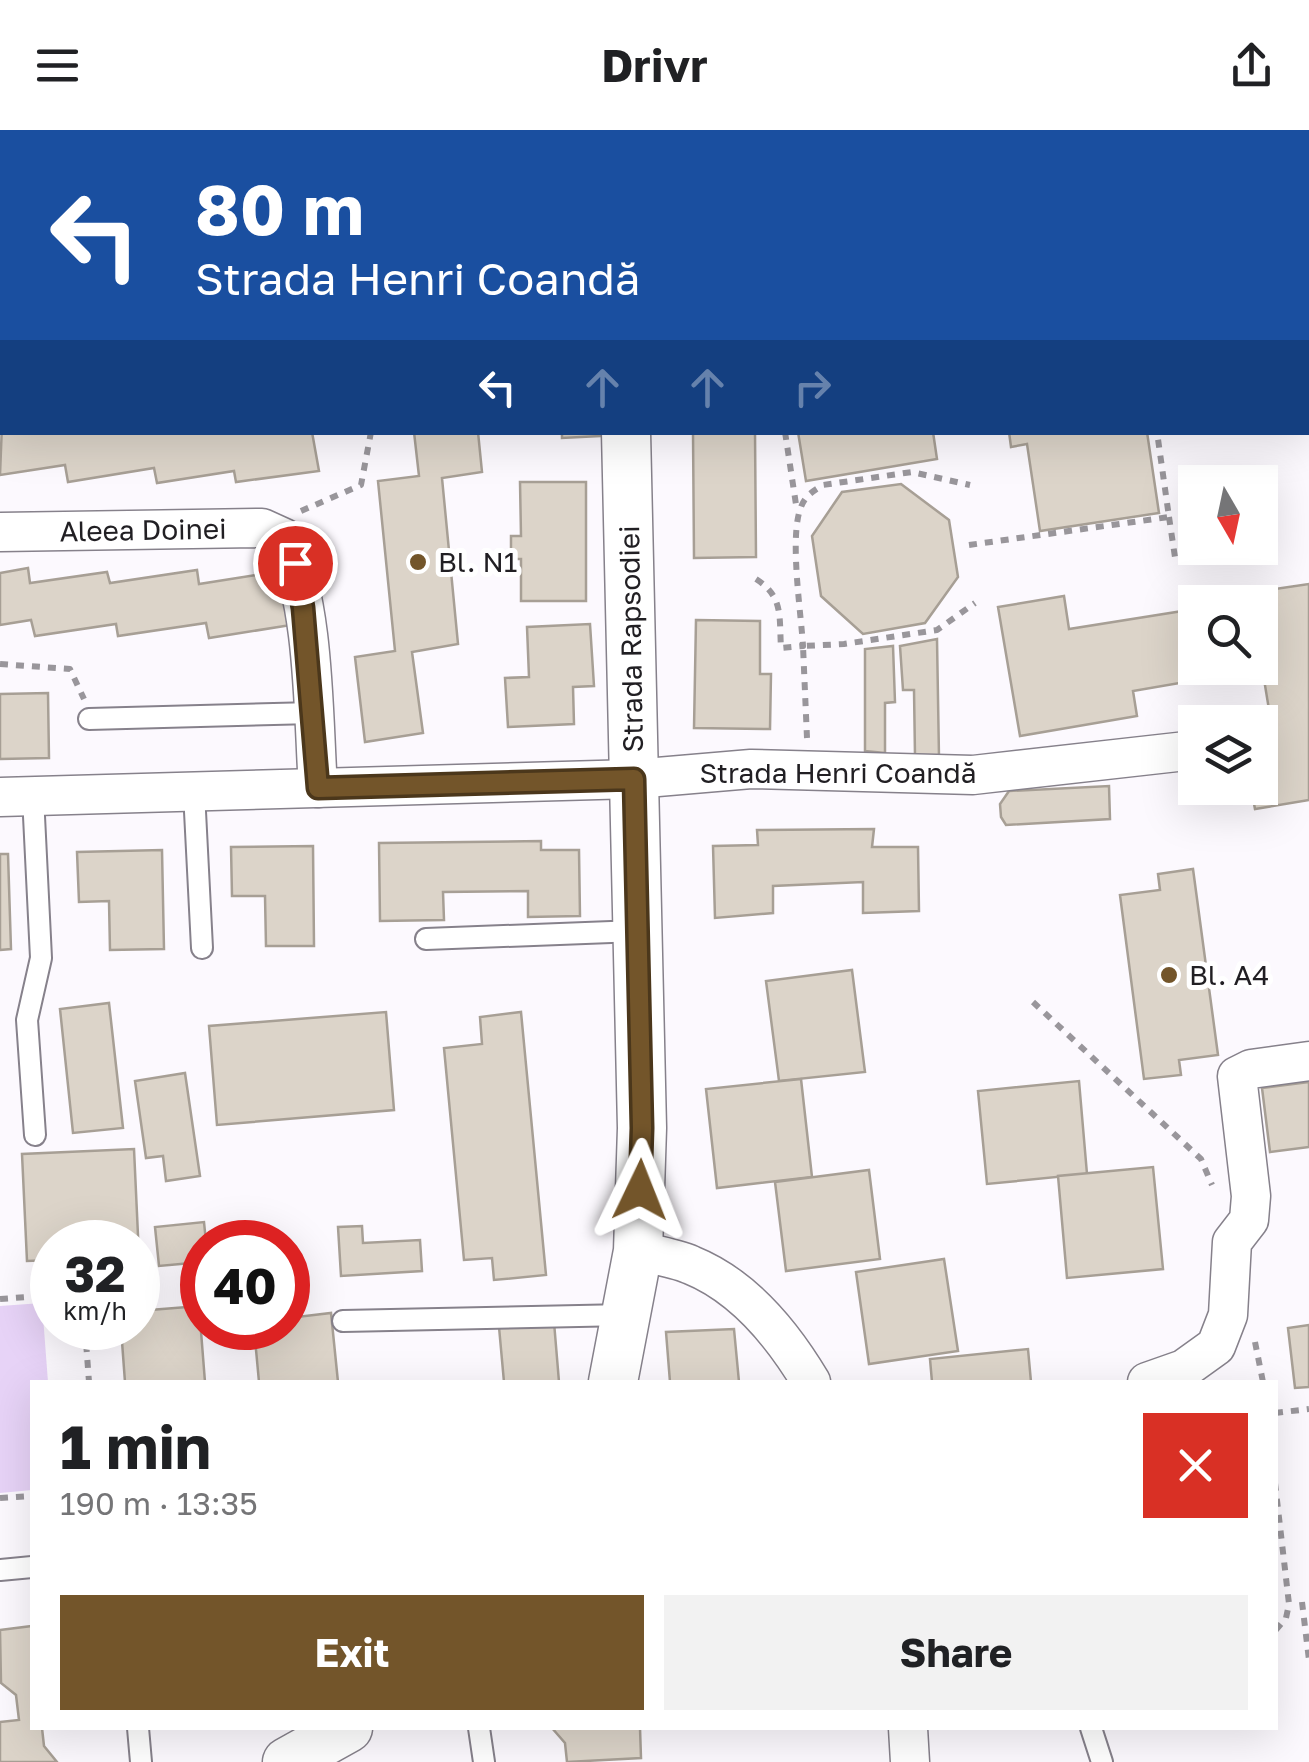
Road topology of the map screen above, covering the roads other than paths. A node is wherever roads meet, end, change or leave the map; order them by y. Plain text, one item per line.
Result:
1 (626, 435) edge
2 (0, 532) edge
3 (313, 713) junction
4 (89, 719) road end
5 (1178, 752) edge
6 (634, 779) junction
7 (318, 788) junction
8 (194, 792) junction
9 (16, 797) edge
10 (637, 930) junction
11 (426, 939) dead end
12 (202, 948) dead end
13 (1309, 1060) edge
14 (36, 1135) dead end
15 (638, 1251) junction
16 (628, 1315) junction
17 (343, 1321) dead end
18 (613, 1380) edge
19 (809, 1380) edge
20 (1154, 1380) edge
21 (30, 1567) edge
22 (0, 1570) edge
23 (138, 1730) edge
24 (344, 1730) edge
25 (479, 1730) edge
26 (908, 1730) edge
27 (1091, 1730) edge
28 (141, 1762) edge
29 (287, 1762) edge
30 (484, 1762) edge
31 (910, 1762) edge
32 (1102, 1762) edge

1 - 6 street, Strada Rapsodiei
2 - 3 street, Aleea Doinei
3 - 4 lane
3 - 7 street, Aleea Doinei
5 - 6 street, Strada Henri Coandă
6 - 7 street, Strada Henri Coandă
6 - 10 street, Strada Rapsodiei
7 - 8 street, Strada Henri Coandă
8 - 9 street, Strada Henri Coandă
8 - 12 lane
9 - 14 lane
10 - 11 lane
10 - 15 street, Strada Rapsodiei
13 - 20 street
15 - 16 street, Strada Rapsodiei
15 - 19 street
16 - 17 lane
16 - 18 street, Strada Rapsodiei
21 - 22 lane
23 - 28 lane
24 - 29 street
25 - 30 lane
26 - 31 street
27 - 32 lane

